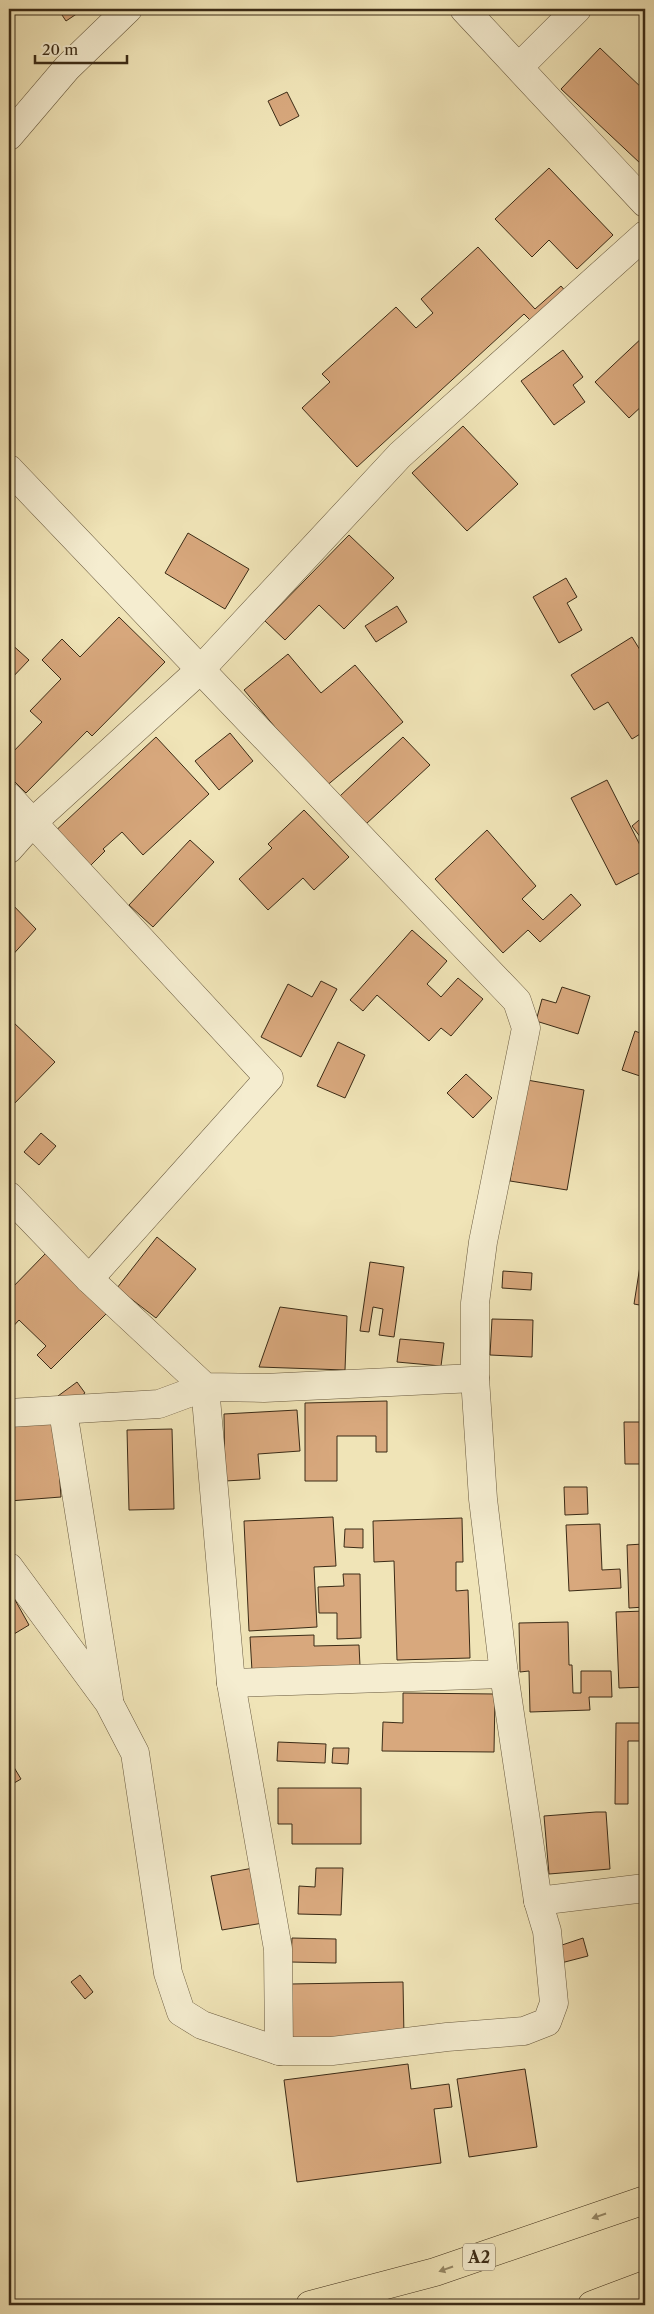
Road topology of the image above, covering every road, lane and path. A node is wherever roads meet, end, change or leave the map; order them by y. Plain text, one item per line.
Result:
1 (128, 9) edge
2 (464, 9) edge
3 (577, 9) edge
4 (519, 67) junction
5 (9, 136) edge
6 (645, 203) edge
7 (645, 234) edge
8 (9, 469) edge
9 (201, 669) junction
10 (9, 796) edge
11 (33, 822) junction
12 (9, 849) edge
13 (9, 1196) edge
14 (89, 1279) junction
15 (475, 1378) junction
16 (205, 1387) junction
17 (63, 1411) junction
18 (9, 1413) edge
19 (9, 1567) edge
20 (504, 1674) junction
21 (231, 1683) junction
22 (110, 1703) junction
23 (645, 1888) edge
24 (538, 1901) junction
25 (279, 2051) junction
26 (645, 2200) edge
27 (645, 2285) edge
28 (310, 2305) edge
29 (592, 2305) edge

1 - 5 street
2 - 4 street
3 - 4 street
4 - 6 street
7 - 9 street
8 - 9 street
9 - 11 street
9 - 15 street
10 - 11 street
11 - 12 street
11 - 14 street
13 - 14 street
14 - 16 street
15 - 16 street
15 - 20 street
16 - 17 street
16 - 21 street
17 - 18 street
17 - 22 street
19 - 22 street
20 - 21 street
20 - 24 street
21 - 25 street
22 - 25 street
23 - 24 street
24 - 25 street
26 -> 28 highway, A2
27 - 29 highway

